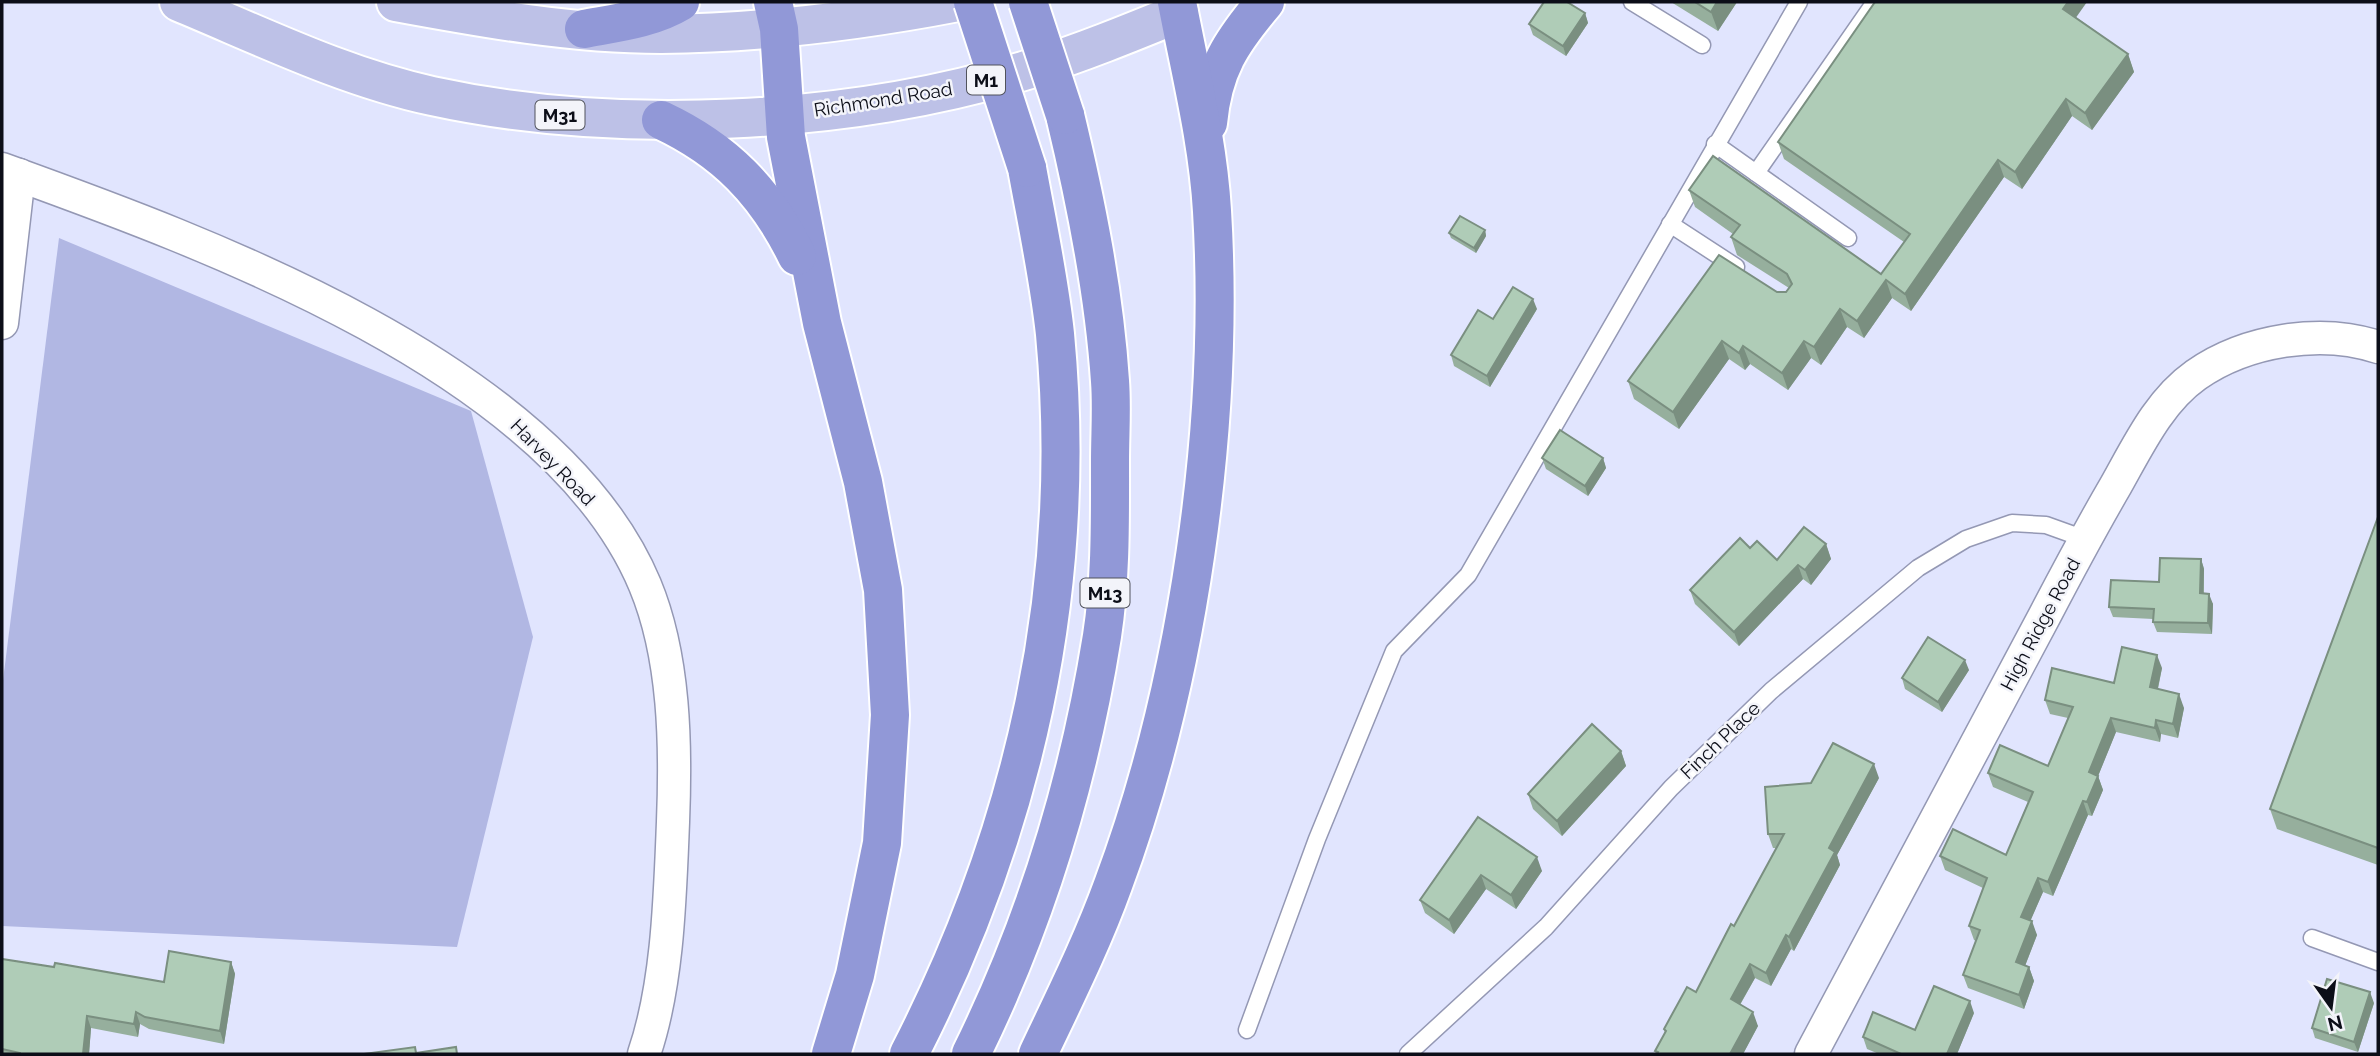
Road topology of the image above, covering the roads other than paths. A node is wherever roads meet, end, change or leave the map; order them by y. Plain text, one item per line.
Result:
1 (179, 2) edge
2 (396, 2) edge
3 (680, 2) edge
4 (958, 2) edge
5 (974, 2) edge
6 (1028, 2) edge
7 (1265, 2) edge
8 (1632, 2) edge
9 (1798, 2) edge
10 (1875, 2) edge
11 (1178, 7) edge
12 (776, 16) edge
13 (584, 29) junction
14 (1702, 45) dead end
15 (784, 114) junction
16 (661, 120) junction
17 (1715, 144) junction
18 (1205, 151) junction
19 (10, 172) edge
20 (1756, 173) junction
21 (1670, 224) junction
22 (1848, 238) dead end
23 (1745, 272) edge
24 (2, 323) edge
25 (822, 323) junction
26 (2378, 347) edge
27 (2085, 539) junction
28 (2312, 939) dead end
29 (2378, 962) edge
30 (1247, 1030) dead end
31 (644, 1054) edge
32 (831, 1054) edge
33 (909, 1054) edge
34 (971, 1054) edge
35 (1038, 1054) edge
36 (1408, 1054) edge
37 (1811, 1054) edge

1 - 16 main road, M31
2 - 13 main road
3 - 13 highway
4 - 12 main road
5 - 33 highway, M13, bridge
6 - 34 highway, M13, bridge
7 - 18 highway
8 - 14 lane
9 - 17 lane
10 - 20 lane
11 - 15 main road, Richmond Road / M1
11 - 18 highway
12 - 13 main road
12 - 15 highway
15 - 16 main road, M31
15 - 25 highway
16 - 25 highway
17 - 20 lane
17 - 21 lane
18 - 35 highway
19 - 24 street
19 - 31 street, Harvey Road
20 - 22 lane
21 - 23 lane
21 - 30 lane
25 - 32 highway
26 - 27 street, High Ridge Road
27 - 36 lane, Finch Place
27 - 37 street, High Ridge Road
28 - 29 lane

